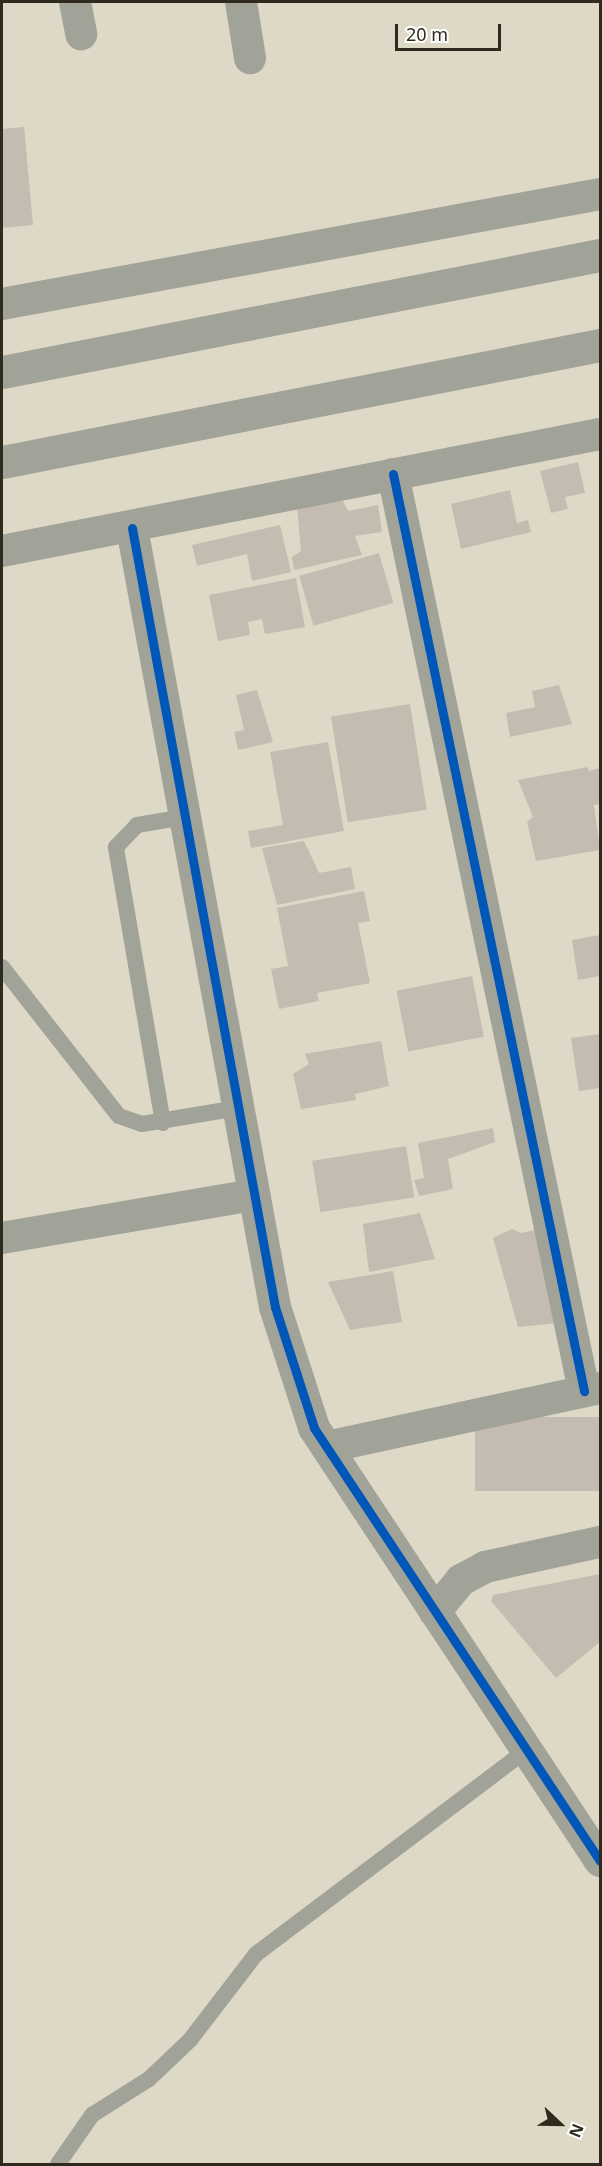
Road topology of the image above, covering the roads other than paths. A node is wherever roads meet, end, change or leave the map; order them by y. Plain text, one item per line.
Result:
1 (75, 2) edge
2 (241, 2) edge
3 (81, 34) dead end
4 (250, 58) dead end
5 (600, 195) edge
6 (600, 255) edge
7 (2, 304) edge
8 (600, 345) edge
9 (2, 372) edge
10 (600, 434) edge
11 (2, 462) edge
12 (393, 474) junction
13 (132, 528) junction
14 (2, 551) edge
15 (185, 817) junction
16 (2, 967) edge
17 (238, 1108) junction
18 (163, 1123) junction
19 (254, 1196) junction
20 (2, 1238) edge
21 (592, 1389) edge
22 (327, 1447) junction
23 (600, 1542) edge
24 (435, 1612) junction
25 (527, 1750) junction
26 (600, 1861) edge
27 (58, 2164) edge

1 - 3 street
2 - 4 street
5 - 7 street
6 - 9 street
8 - 11 street
10 - 12 street
12 - 13 street
12 - 21 street
13 - 14 street
13 - 15 street
15 - 17 street
15 - 18 lane
16 - 18 lane
17 - 18 lane
17 - 19 street
19 - 20 street
19 - 22 street
21 - 22 street
22 - 24 street
23 - 24 street
24 - 25 street
25 - 26 street
25 - 27 lane

